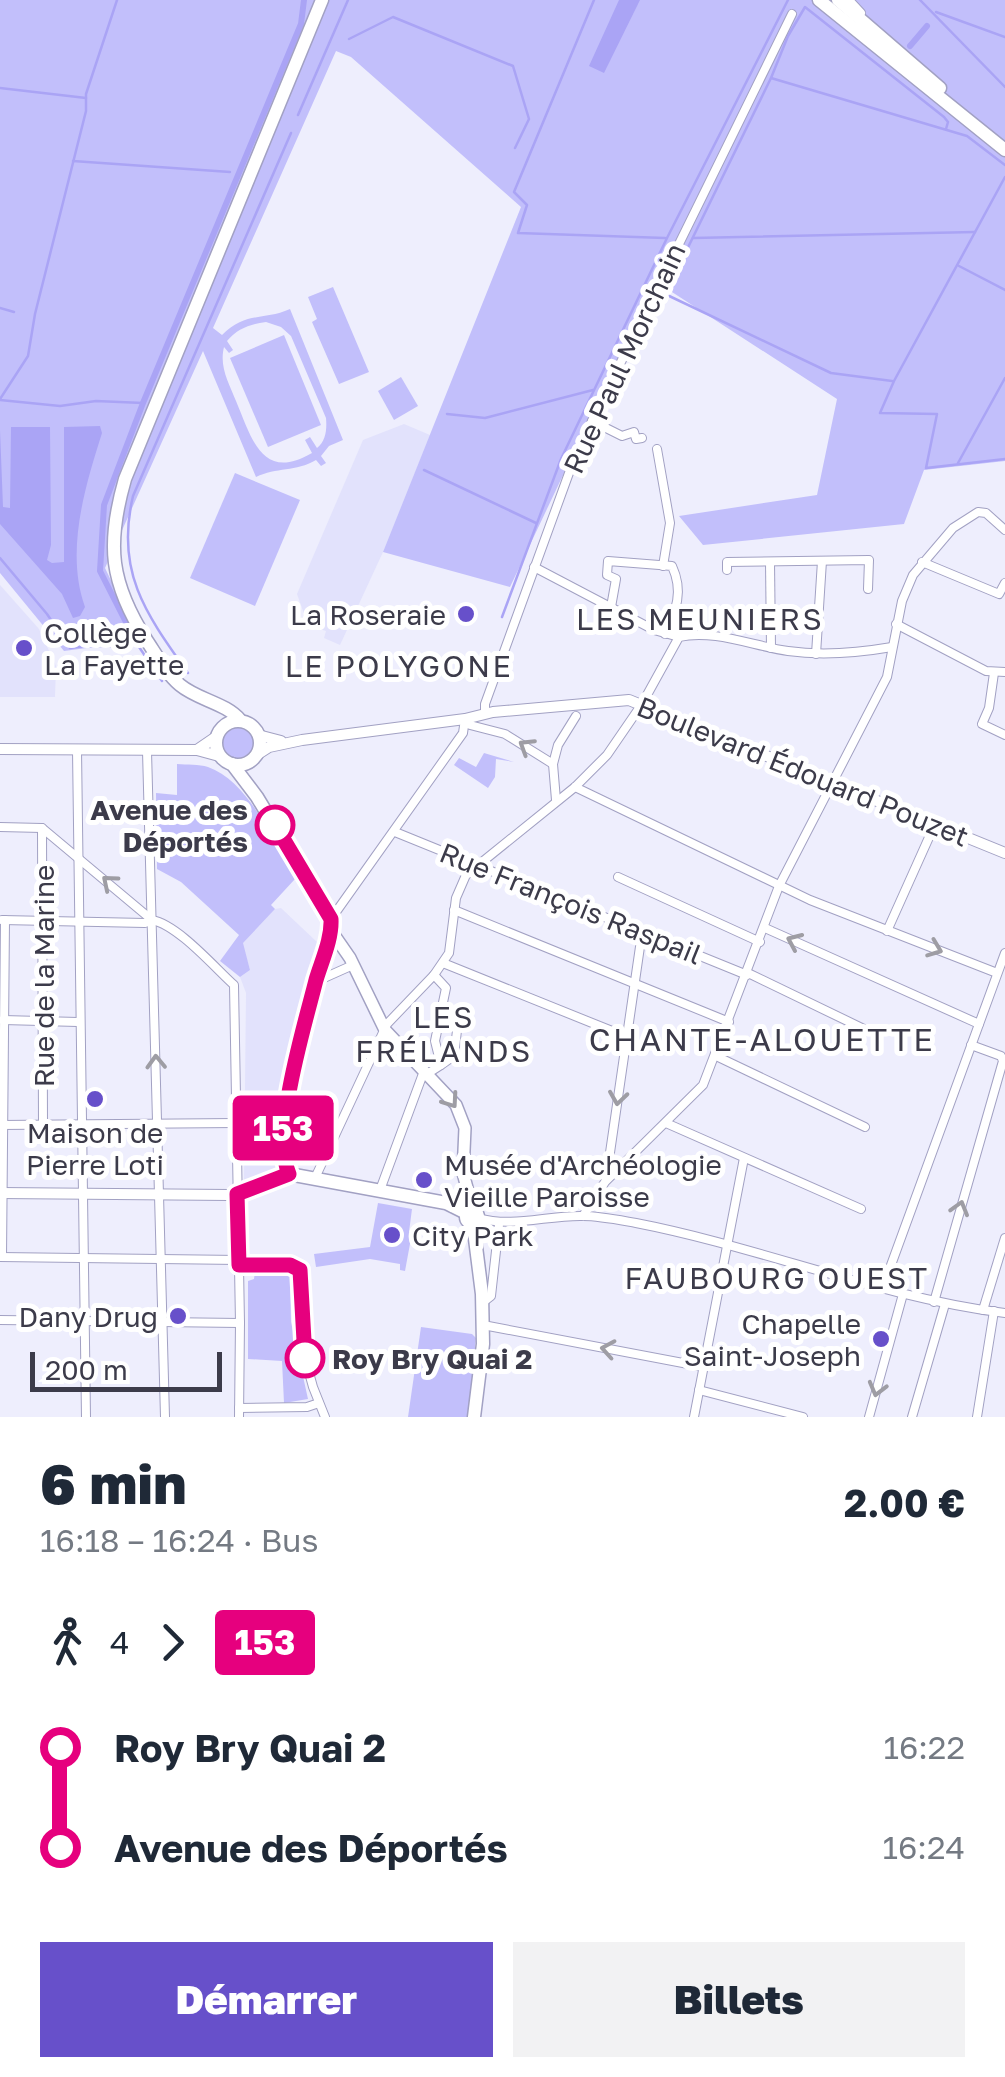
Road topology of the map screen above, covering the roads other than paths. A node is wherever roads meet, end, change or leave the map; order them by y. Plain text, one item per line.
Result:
1 (322, 0) edge
2 (331, 0) edge
3 (819, 0) edge
4 (838, 0) edge
5 (848, 0) edge
6 (792, 14) dead end
7 (892, 44) junction
8 (1005, 148) edge
9 (186, 331) junction
10 (592, 421) junction
11 (642, 438) dead end
12 (657, 449) dead end
13 (1005, 530) edge
14 (822, 561) junction
15 (770, 562) junction
16 (922, 562) junction
17 (663, 566) junction
18 (534, 568) junction
19 (727, 570) dead end
20 (1005, 583) edge
21 (868, 589) dead end
22 (611, 607) junction
23 (896, 624) junction
24 (665, 634) junction
25 (679, 636) junction
26 (771, 648) junction
27 (892, 648) junction
28 (816, 654) junction
29 (1005, 672) edge
30 (994, 674) junction
31 (209, 704) junction
32 (642, 704) junction
33 (485, 714) junction
34 (576, 716) dead end
35 (466, 719) junction
36 (240, 720) junction
37 (218, 733) junction
38 (258, 735) junction
39 (1005, 735) edge
40 (302, 740) junction
41 (0, 749) edge
42 (77, 750) junction
43 (197, 750) junction
44 (146, 751) junction
45 (220, 756) junction
46 (253, 758) junction
47 (232, 764) junction
48 (552, 764) junction
49 (831, 782) junction
50 (574, 787) junction
51 (258, 797) junction
52 (556, 800) junction
53 (935, 824) junction
54 (0, 827) edge
55 (42, 828) junction
56 (395, 832) junction
57 (1005, 852) edge
58 (78, 855) junction
59 (476, 864) junction
60 (618, 877) dead end
61 (779, 886) junction
62 (454, 910) junction
63 (2, 920) edge
64 (43, 920) junction
65 (152, 920) junction
66 (78, 921) junction
67 (331, 926) junction
68 (765, 928) junction
69 (887, 931) junction
70 (642, 932) junction
71 (760, 942) junction
72 (1005, 953) edge
73 (444, 963) junction
74 (354, 966) junction
75 (748, 974) junction
76 (998, 974) junction
77 (434, 975) junction
78 (316, 982) junction
79 (636, 984) junction
80 (2, 1020) edge
81 (42, 1021) junction
82 (78, 1022) junction
83 (458, 1022) dead end
84 (729, 1022) junction
85 (979, 1024) junction
86 (864, 1029) dead end
87 (385, 1030) junction
88 (627, 1037) junction
89 (971, 1045) junction
90 (716, 1056) junction
91 (442, 1065) junction
92 (426, 1073) junction
93 (236, 1123) junction
94 (666, 1123) junction
95 (81, 1124) junction
96 (158, 1124) junction
97 (2, 1125) edge
98 (43, 1125) junction
99 (864, 1128) dead end
100 (2, 1156) edge
101 (744, 1158) junction
102 (289, 1174) junction
103 (316, 1178) junction
104 (606, 1182) junction
105 (380, 1190) junction
106 (1, 1193) edge
107 (83, 1194) junction
108 (160, 1194) junction
109 (237, 1194) junction
110 (861, 1209) dead end
111 (583, 1216) junction
112 (472, 1217) junction
113 (499, 1224) junction
114 (1005, 1238) edge
115 (726, 1244) junction
116 (1, 1258) edge
117 (84, 1258) junction
118 (161, 1259) junction
119 (239, 1263) junction
120 (883, 1287) junction
121 (903, 1294) junction
122 (482, 1302) junction
123 (934, 1302) junction
124 (945, 1304) junction
125 (988, 1311) junction
126 (1005, 1313) edge
127 (0, 1320) edge
128 (85, 1321) junction
129 (162, 1322) junction
130 (240, 1323) junction
131 (483, 1324) junction
132 (704, 1366) junction
133 (699, 1390) junction
134 (319, 1403) junction
135 (239, 1412) edge
136 (86, 1417) edge
137 (164, 1417) edge
138 (325, 1417) edge
139 (474, 1417) edge
140 (694, 1417) edge
141 (803, 1417) edge
142 (869, 1417) edge
143 (912, 1417) edge
144 (977, 1417) edge

1 - 9 main road
2 - 9 main road
3 - 8 main road
4 - 7 main road
5 - 7 street
6 - 10 street, Rue Paul Morchain
7 - 8 main road
9 - 31 main road
10 - 11 street
10 - 18 street, Rue Paul Morchain
12 - 17 street
13 - 16 street
14 - 15 street
14 - 21 street
14 - 28 street
15 - 19 street
15 - 26 street
16 - 20 street
16 - 23 street
17 - 22 street
17 - 24 street
18 - 22 street
18 - 33 street, Rue Paul Morchain
22 - 24 street
23 - 27 street
23 - 30 street
24 - 25 street
25 - 26 street
25 - 32 street
26 - 28 street
27 - 28 street
27 - 49 street
29 - 30 street
30 - 39 street
31 - 36 main road
31 - 37 main road
32 - 33 street, Boulevard Édouard Pouzet
32 - 49 street, Boulevard Édouard Pouzet
32 - 50 street
33 - 35 street, Boulevard Édouard Pouzet
34 - 48 street
35 - 40 street, Boulevard Édouard Pouzet
48 -> 35 street
35 - 56 street
36 - 37 main road
36 - 38 main road
37 - 43 street
37 - 45 main road
38 - 40 street, Boulevard Édouard Pouzet
38 - 46 main road
40 - 46 street, Boulevard Édouard Pouzet
41 - 42 street
42 - 44 street
42 - 58 street
43 - 44 street
43 - 45 street
44 - 65 street
45 - 47 main road
46 - 47 main road
46 - 51 main road
47 - 51 main road
48 - 52 street
49 - 53 street, Boulevard Édouard Pouzet
49 - 61 street
50 - 52 street
50 - 61 street
51 - 67 main road
52 - 59 street
53 - 57 street, Boulevard Édouard Pouzet
53 - 69 street
54 - 55 street
55 - 58 street
55 - 64 street, Rue de la Marine
56 - 59 street, Rue François Raspail
56 - 67 street
65 -> 58 street
58 - 66 street
59 - 62 street
59 - 70 street, Rue François Raspail
60 - 71 street
61 - 68 street
61 - 69 street
62 - 73 street
62 - 79 street
63 - 64 street
63 - 80 street
64 - 66 street
64 - 81 street, Rue de la Marine
65 - 66 street
65 - 93 street
96 -> 65 street
66 - 82 street
67 - 74 main road
67 - 78 main road
68 - 71 street
85 -> 68 street
69 -> 76 street
70 - 75 street, Rue François Raspail
70 - 79 street
71 - 75 street
72 - 76 street
73 - 77 street
73 - 88 street
74 - 78 street
74 - 87 main road
75 - 84 street
75 - 86 street, Rue François Raspail
76 - 85 street
77 - 87 street
77 - 91 street
78 - 102 main road
79 - 84 street
79 - 88 street
80 - 81 street
80 - 97 street
81 - 82 street
81 - 98 street, Rue de la Marine
82 - 95 street
83 - 91 street
84 - 90 street
85 - 89 street
87 - 92 main road
87 - 103 street
88 -> 104 street
89 - 120 street
123 -> 89 street
90 - 94 street
90 - 99 street
91 - 92 street
92 - 105 street
92 -> 112 main road
93 - 96 street
93 - 109 street
94 - 101 street
94 - 104 street
95 - 96 street
95 - 98 street
95 - 107 street
96 - 108 street
97 - 98 street
97 - 100 street
100 - 106 street
101 - 110 street
101 - 115 street
102 - 103 main road
102 - 109 street
103 - 105 main road
104 - 111 street
105 - 112 main road
106 - 107 street
106 - 116 street
107 - 108 street
107 - 117 street
108 - 109 street
108 - 118 street
109 - 119 street
111 - 113 street
111 - 115 street
112 - 113 street
112 - 122 main road
113 - 122 street
114 - 125 street
115 - 120 street
115 - 132 street
116 - 117 street
117 - 118 street
117 - 128 street
118 - 119 street
118 - 129 street
119 - 130 street
119 - 134 street
120 - 121 street
121 - 123 street
121 -> 142 street
122 - 131 main road
123 - 124 street
124 - 125 street
124 - 143 street
125 - 126 street
125 - 144 street
127 - 128 street
128 - 129 street
128 - 136 street
129 - 130 street
129 - 137 street
130 - 135 street
132 -> 131 street
131 - 139 main road
132 - 133 street
133 - 140 street
133 - 141 street
134 - 135 street
134 - 138 street

